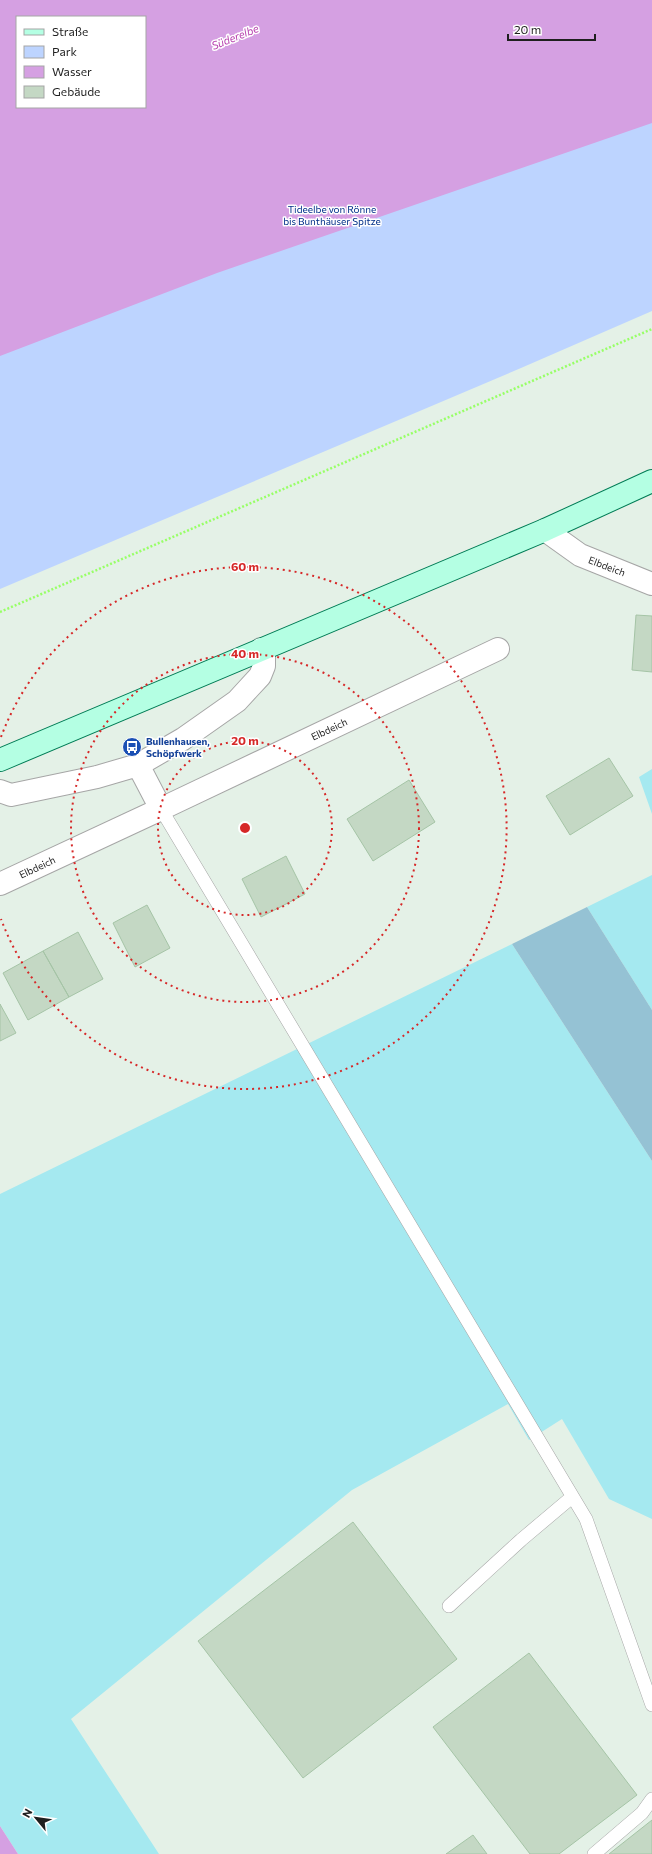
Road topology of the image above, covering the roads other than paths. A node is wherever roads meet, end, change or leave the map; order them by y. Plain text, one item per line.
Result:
1 (652, 481) edge
2 (544, 530) junction
3 (652, 584) edge
4 (261, 649) junction
5 (498, 649) dead end
6 (0, 760) edge
7 (138, 765) junction
8 (0, 791) edge
9 (161, 809) junction
10 (0, 884) edge
11 (572, 1496) junction
12 (449, 1606) dead end
13 (652, 1705) edge
14 (652, 1799) edge
15 (594, 1854) edge

1 - 2 street
2 - 3 street, Elbdeich
2 - 4 street
4 - 6 street
4 - 7 street
5 - 9 street, Elbdeich
7 - 8 street
7 - 9 street
9 - 10 street, Elbdeich
9 - 11 lane
11 - 12 lane
11 - 13 lane
14 - 15 lane

